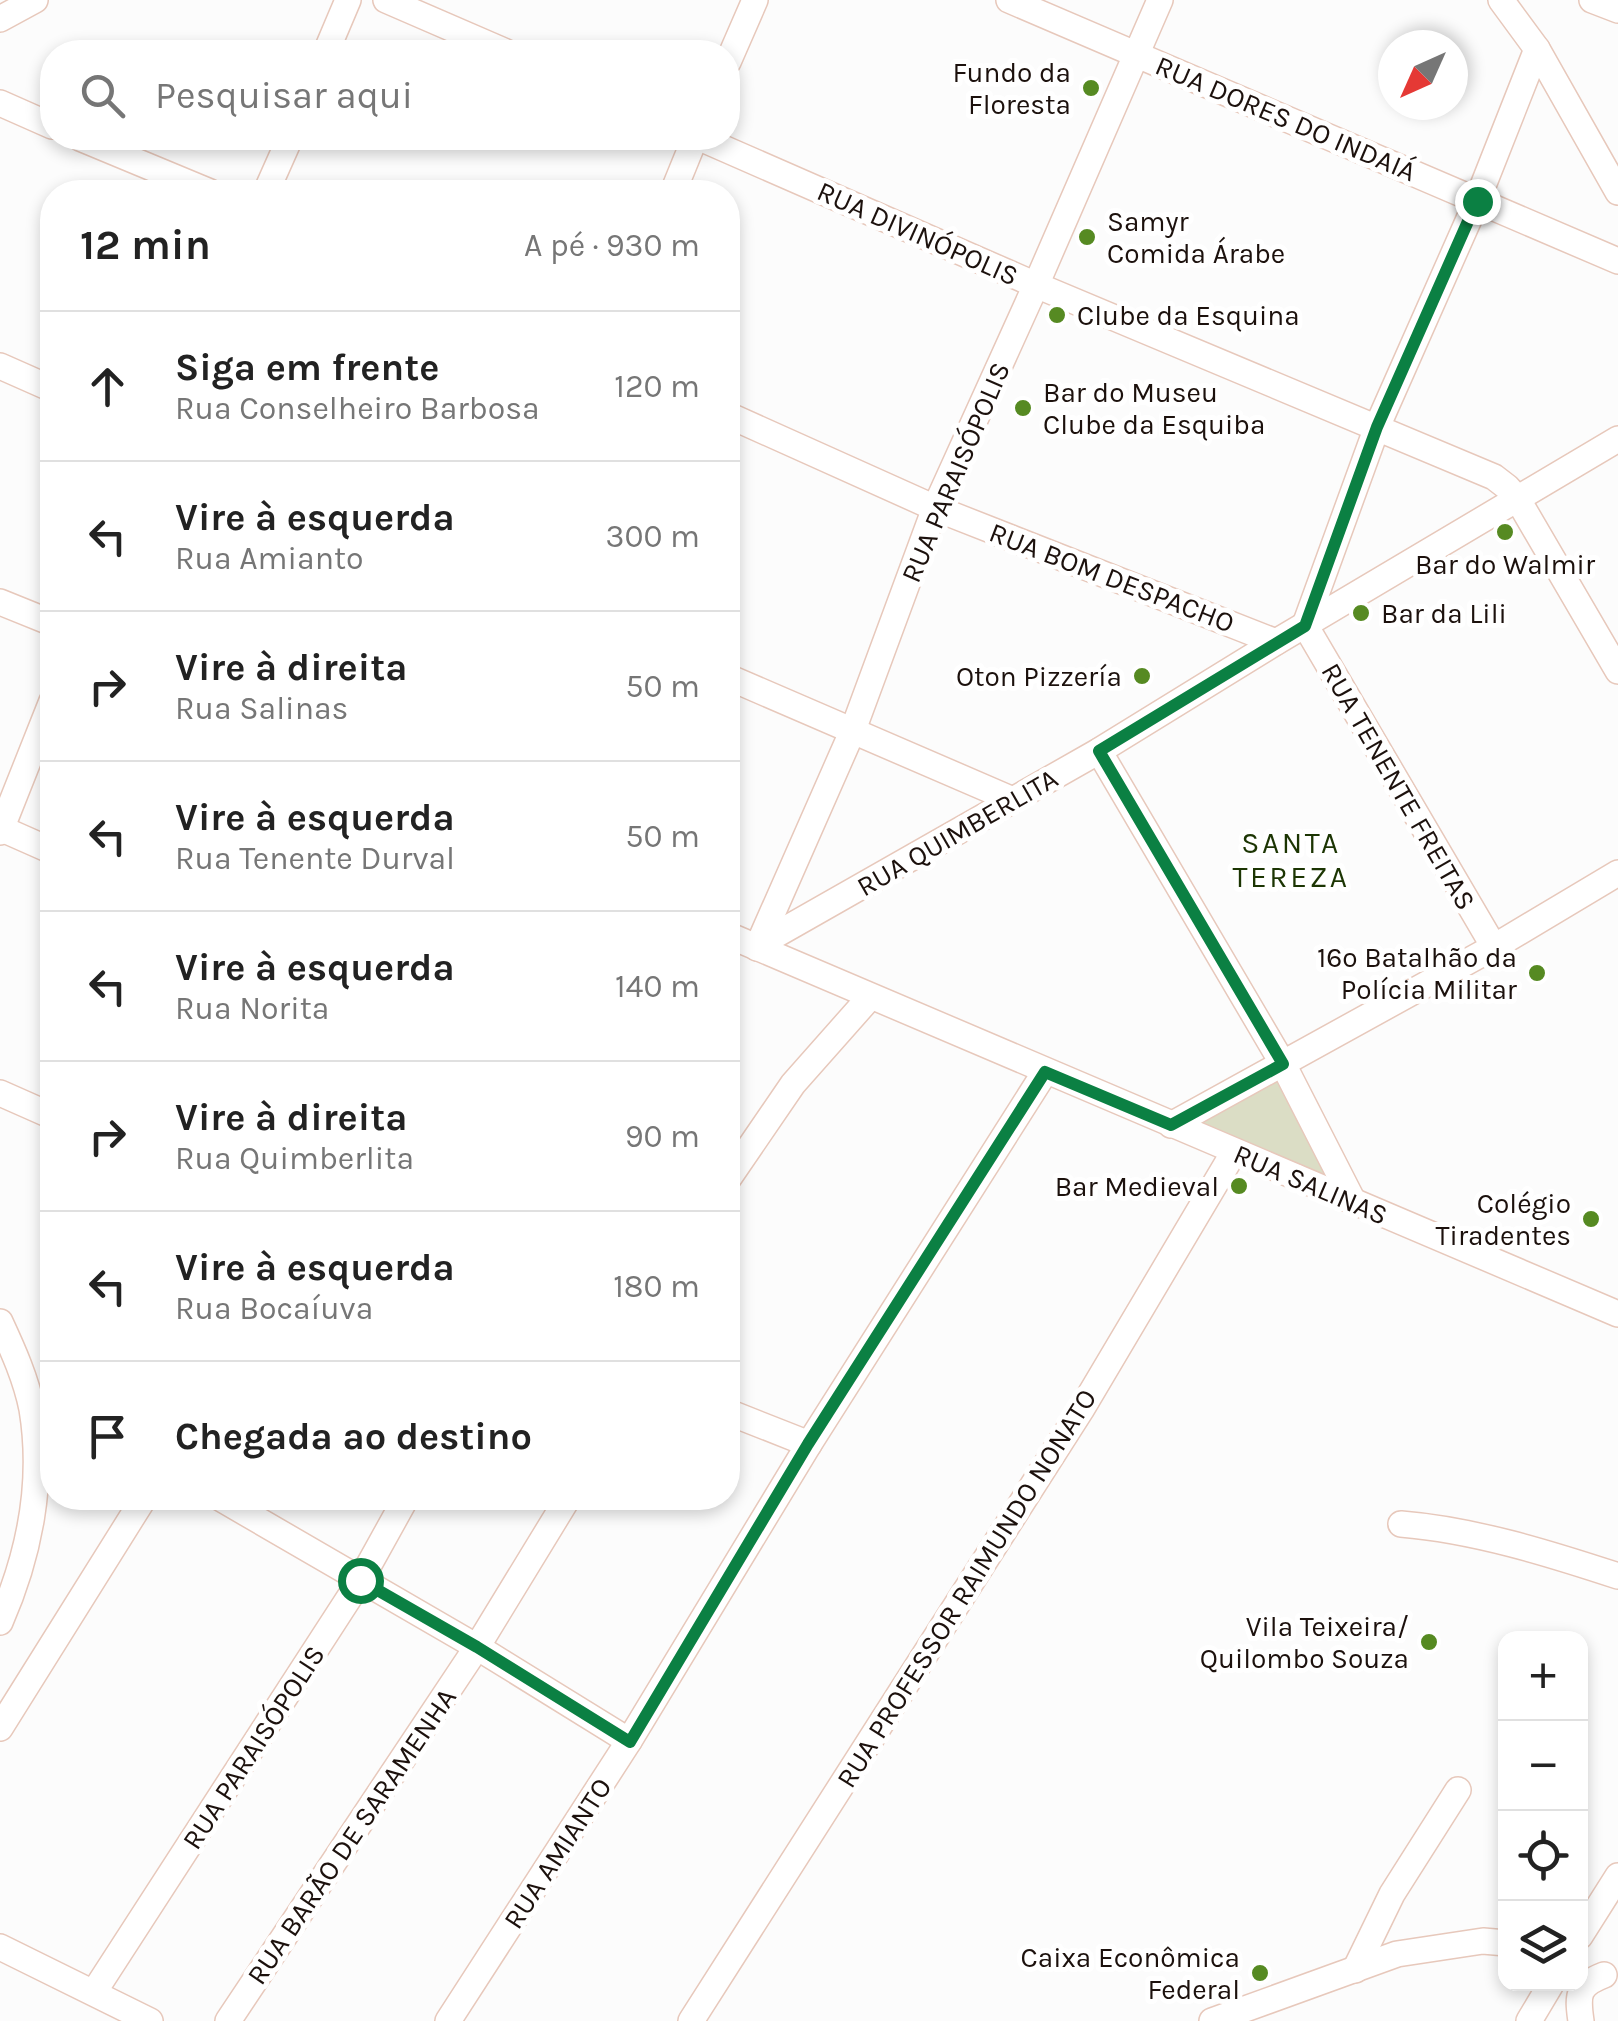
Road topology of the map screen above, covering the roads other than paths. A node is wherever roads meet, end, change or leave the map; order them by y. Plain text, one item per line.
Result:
1 (35, 0) edge
2 (348, 0) edge
3 (386, 0) edge
4 (755, 0) edge
5 (1009, 0) edge
6 (1160, 0) edge
7 (1501, 0) edge
8 (1592, 0) edge
9 (1618, 10) edge
10 (0, 19) edge
11 (331, 40) edge
12 (478, 40) edge
13 (738, 40) edge
14 (1537, 49) junction
15 (1138, 54) junction
16 (0, 103) edge
17 (40, 121) edge
18 (109, 150) edge
19 (285, 150) edge
20 (692, 150) edge
21 (726, 150) edge
22 (181, 180) edge
23 (271, 180) edge
24 (678, 180) edge
25 (1618, 192) edge
26 (1477, 201) junction
27 (1618, 261) edge
28 (1036, 285) junction
29 (0, 366) edge
30 (40, 384) edge
31 (740, 420) edge
32 (1377, 427) junction
33 (1618, 440) edge
34 (1517, 498) junction
35 (935, 508) junction
36 (0, 602) edge
37 (40, 619) edge
38 (1305, 626) junction
39 (1276, 642) junction
40 (1618, 671) edge
41 (740, 682) edge
42 (40, 730) edge
43 (853, 730) junction
44 (1099, 751) junction
45 (1013, 800) junction
46 (0, 830) edge
47 (40, 846) edge
48 (1618, 872) edge
49 (740, 940) edge
50 (758, 947) junction
51 (1494, 947) junction
52 (870, 997) junction
53 (1283, 1064) junction
54 (1045, 1072) junction
55 (0, 1093) edge
56 (40, 1111) edge
57 (1171, 1125) junction
58 (1234, 1152) junction
59 (740, 1161) edge
60 (1354, 1203) junction
61 (1618, 1314) edge
62 (0, 1322) edge
63 (740, 1417) edge
64 (808, 1444) junction
65 (136, 1510) edge
66 (240, 1510) edge
67 (399, 1510) edge
68 (561, 1510) edge
69 (1400, 1524) dead end
70 (1618, 1576) edge
71 (360, 1580) junction
72 (0, 1622) edge
73 (477, 1647) junction
74 (0, 1728) edge
75 (630, 1742) junction
76 (1458, 1790) dead end
77 (1618, 1876) edge
78 (1588, 1923) edge
79 (1498, 1942) edge
80 (0, 1946) edge
81 (1355, 1970) junction
82 (1601, 1974) edge
83 (1548, 1991) edge
84 (94, 1992) junction
85 (1228, 2018) edge
86 (150, 2021) edge
87 (228, 2021) edge
88 (448, 2021) edge
89 (691, 2021) edge
90 (1529, 2021) edge
91 (1581, 2021) edge

1 - 10 street
2 - 11 street
3 - 12 street
4 - 13 street
5 - 15 street, RUA DORES DO INDAIÁ
6 - 15 street, RUA PARAISÓPOLIS
7 - 14 street
8 - 9 street
14 - 25 street
14 - 26 street
15 - 26 street, RUA DORES DO INDAIÁ
15 - 28 street, RUA PARAISÓPOLIS
16 - 17 street
18 - 22 street
19 - 23 street
20 - 24 street
21 - 28 street, RUA DIVINÓPOLIS
26 - 27 street, RUA DORES DO INDAIÁ
26 - 32 street
28 - 32 street, RUA DIVINÓPOLIS
28 - 35 street, RUA PARAISÓPOLIS
29 - 30 street
31 - 35 street, RUA BOM DESPACHO
32 - 34 street, RUA DIVINÓPOLIS
32 - 38 street
33 - 34 street, RUA QUIMBERLITA
34 - 38 street, RUA QUIMBERLITA
34 - 40 street
35 - 39 street, RUA BOM DESPACHO
35 - 43 street, RUA PARAISÓPOLIS
36 - 37 street
38 - 39 street, RUA QUIMBERLITA
38 - 51 street, RUA TENENTE FREITAS
39 - 44 street, RUA QUIMBERLITA
41 - 43 street
42 - 46 street
43 - 45 street
43 - 50 street, RUA PARAISÓPOLIS
44 - 45 street, RUA QUIMBERLITA
44 - 53 street
45 - 50 street, RUA QUIMBERLITA
46 - 47 street
48 - 51 street
49 - 50 street, RUA SALINAS
50 - 52 street, RUA SALINAS
51 - 53 street
52 - 54 street, RUA SALINAS
52 - 59 street
53 - 57 street
53 - 60 street
54 - 57 street, RUA SALINAS
54 - 64 street, RUA AMIANTO
55 - 56 street
57 - 58 street, RUA SALINAS
58 - 60 street, RUA SALINAS
58 - 89 street, RUA PROFESSOR RAIMUNDO NONATO
60 - 61 street, RUA SALINAS
62 - 72 street
63 - 64 street
64 - 75 street, RUA AMIANTO
65 - 74 street
66 - 71 street
67 - 71 street, RUA PARAISÓPOLIS
68 - 73 street, RUA BARÃO DE SARAMENHA
69 - 70 street
71 - 73 street
71 - 84 street, RUA PARAISÓPOLIS
73 - 75 street
73 - 87 street, RUA BARÃO DE SARAMENHA
75 - 88 street, RUA AMIANTO
76 - 81 street
77 - 78 street
79 - 81 street
80 - 84 street
81 - 85 street
82 - 91 street
83 - 90 street
84 - 86 street

